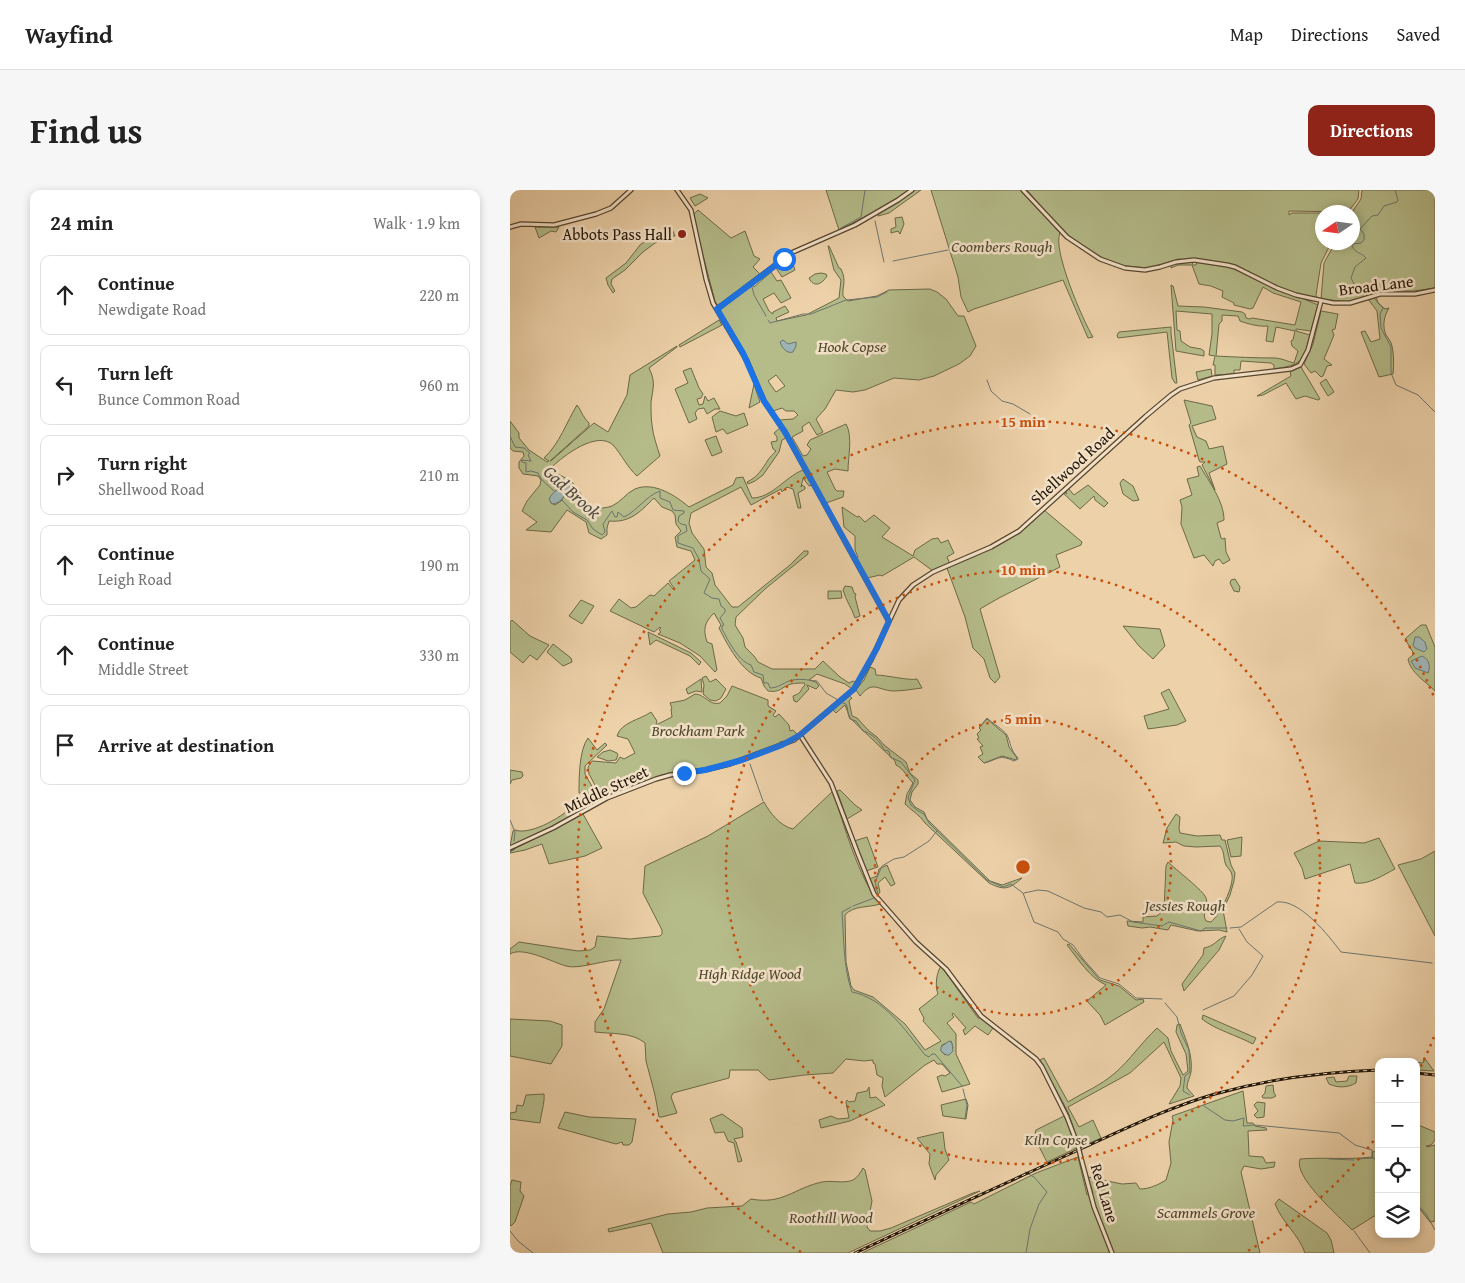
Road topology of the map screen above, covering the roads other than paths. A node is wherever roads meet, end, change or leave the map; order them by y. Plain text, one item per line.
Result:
1 (632, 190) edge
2 (677, 190) edge
3 (912, 190) edge
4 (1023, 190) edge
5 (510, 227) edge
6 (1435, 290) edge
7 (1320, 301) junction
8 (717, 309) junction
9 (889, 621) junction
10 (854, 689) joint
11 (800, 735) junction
12 (510, 848) edge
13 (1112, 1253) edge

1 - 5 street
2 - 8 street
3 - 8 street
4 - 7 street, Broad Lane
6 - 7 street, Broad Lane
7 - 9 street, Shellwood Road
8 - 9 street
9 - 10 street, Shellwood Road
10 - 11 street, Middle Street
11 - 12 street, Middle Street
11 - 13 street, Red Lane, bridge

